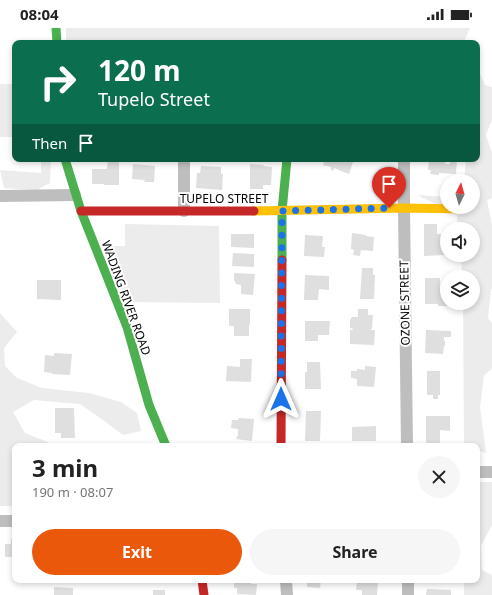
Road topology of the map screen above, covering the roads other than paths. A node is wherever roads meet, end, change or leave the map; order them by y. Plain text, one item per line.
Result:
1 (56, 28) edge
2 (57, 40) edge
3 (66, 162) edge
4 (184, 162) edge
5 (287, 162) edge
6 (404, 162) edge
7 (75, 195) junction
8 (0, 196) edge
9 (404, 208) junction
10 (440, 209) edge
11 (81, 211) junction
12 (184, 211) junction
13 (282, 211) junction
14 (165, 443) edge
15 (281, 443) edge
16 (407, 443) edge
17 (480, 472) edge
18 (492, 472) edge
19 (0, 521) edge
20 (12, 521) edge
21 (202, 583) edge
22 (286, 583) edge
23 (408, 583) edge
24 (204, 595) edge
25 (287, 595) edge
26 (408, 595) edge

1 - 2 street
3 - 7 street, WADING RIVER ROAD
4 - 12 street
5 - 13 street
6 - 9 street, OZONE STREET
7 - 8 street
7 - 11 street, WADING RIVER ROAD
9 - 10 street, TUPELO STREET
9 - 13 street, TUPELO STREET
9 - 16 street, OZONE STREET
11 - 12 street, TUPELO STREET
11 - 14 street, WADING RIVER ROAD
12 - 13 street, TUPELO STREET
13 - 15 street
17 - 18 street
19 - 20 street
21 - 24 street
22 - 25 street
23 - 26 street

